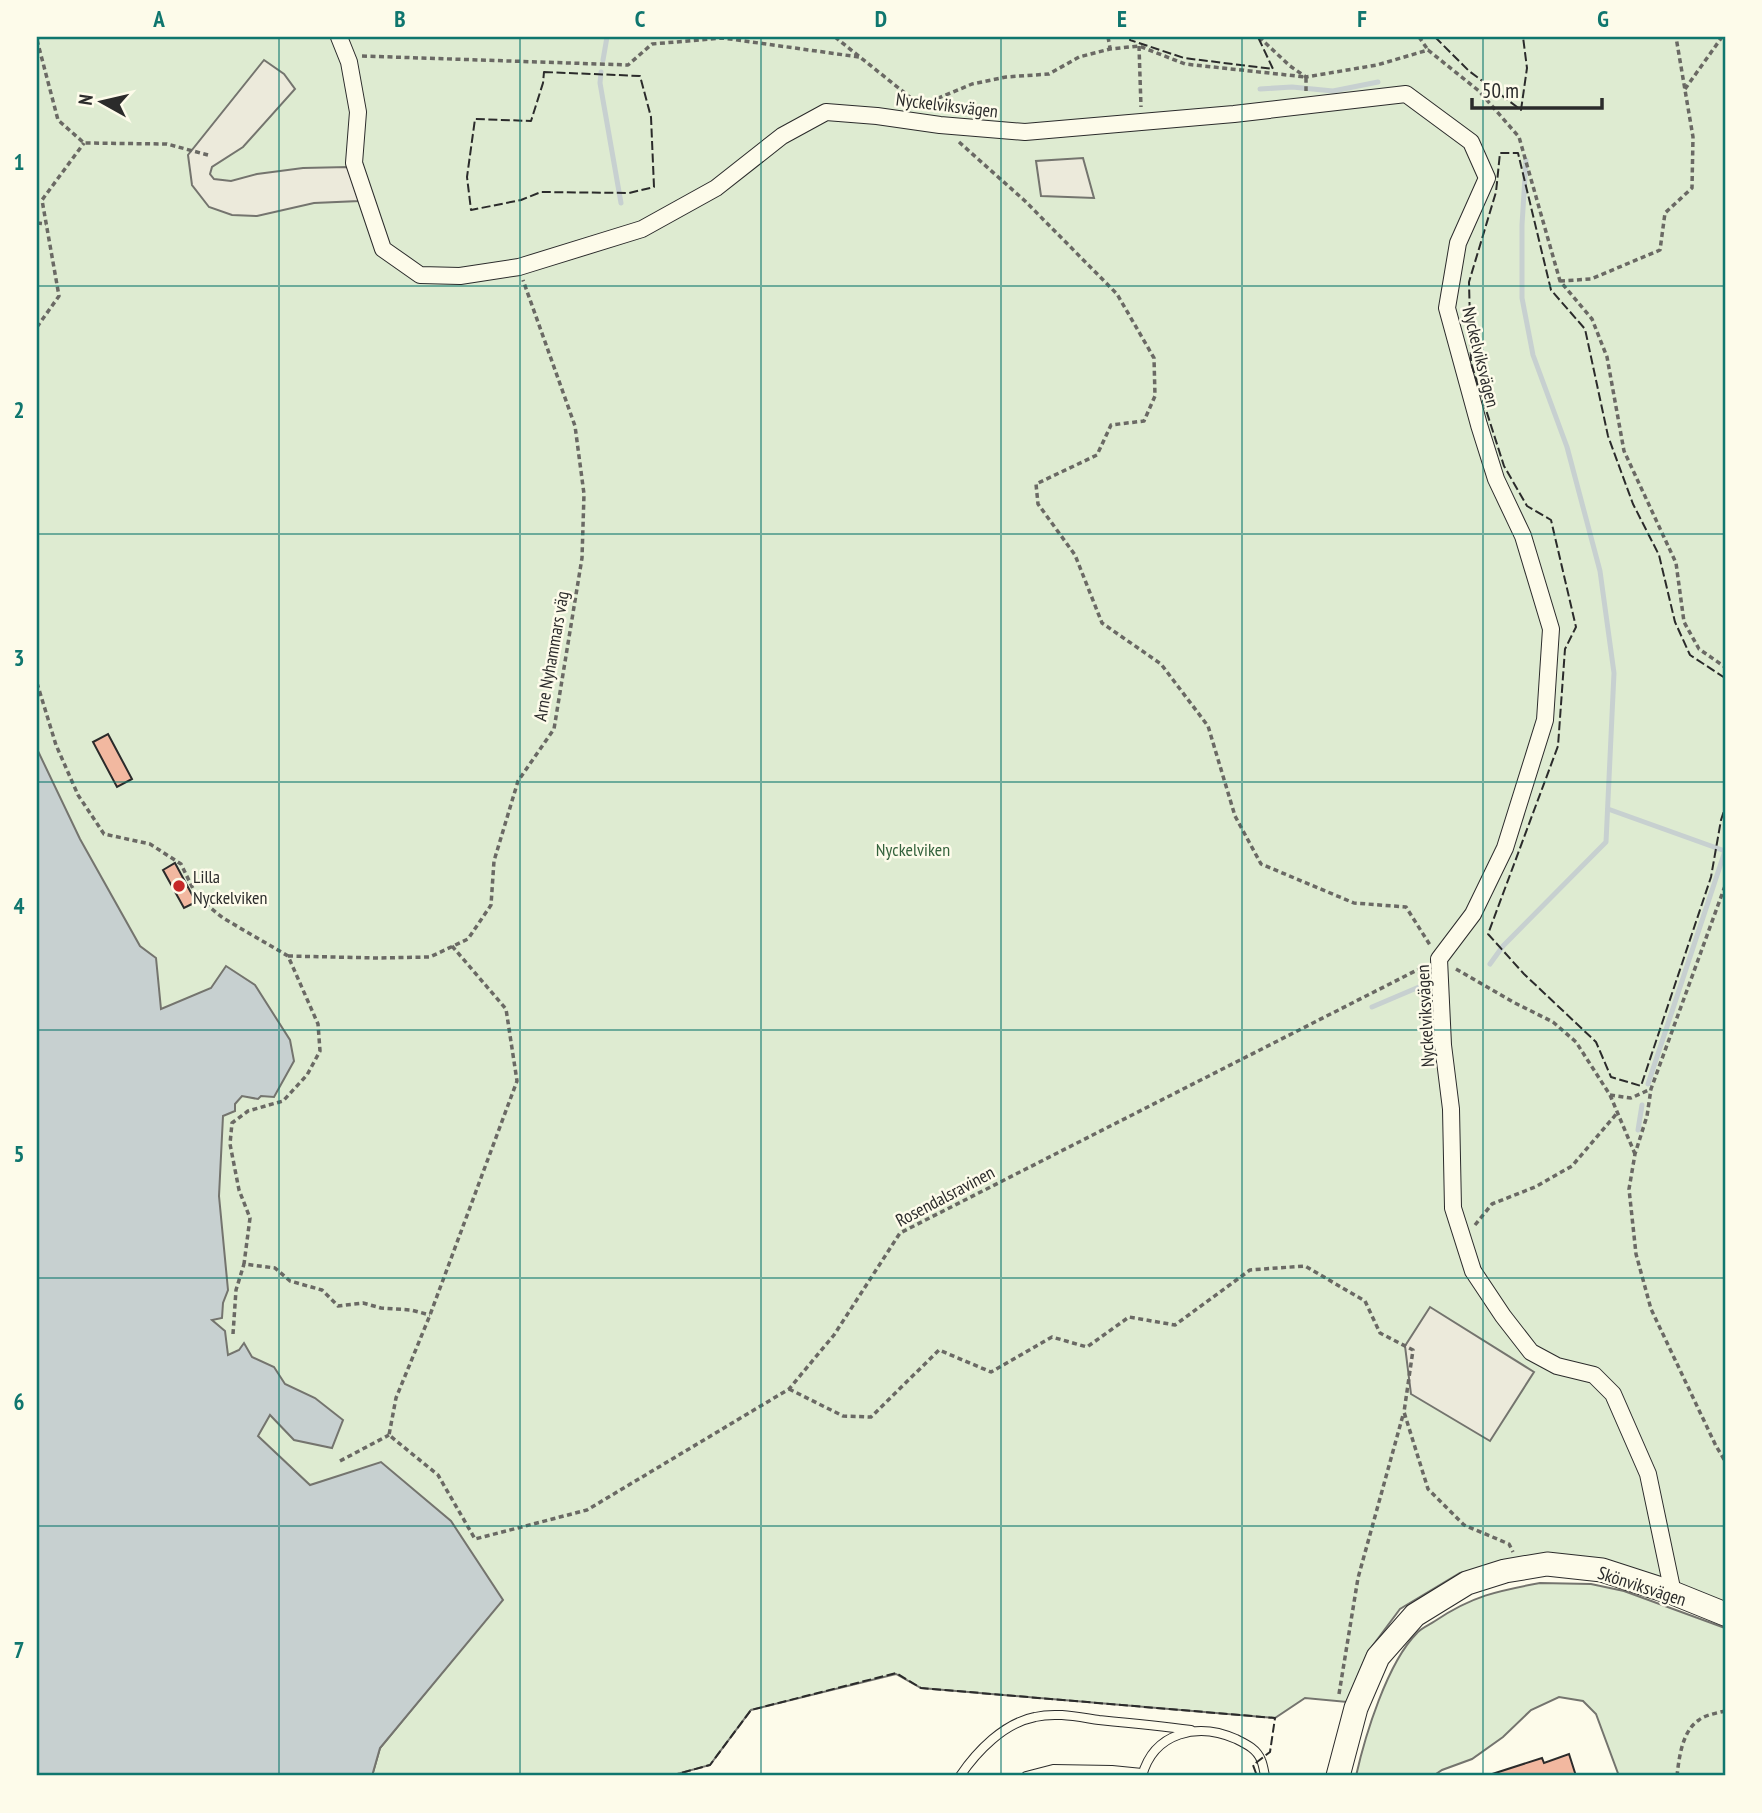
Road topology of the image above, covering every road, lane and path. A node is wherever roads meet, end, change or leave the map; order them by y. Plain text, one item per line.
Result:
1 (339, 37) edge
2 (657, 37) edge
3 (835, 37) edge
4 (1108, 37) edge
5 (1419, 37) edge
6 (1676, 37) edge
7 (1722, 37) edge
8 (37, 40) edge
9 (652, 44) junction
10 (1139, 46) junction
11 (1110, 49) junction
12 (1428, 50) dead end
13 (346, 55) junction
14 (861, 57) junction
15 (1306, 77) dead end
16 (1685, 90) junction
17 (1142, 123) junction
18 (940, 125) junction
19 (84, 143) junction
20 (208, 155) dead end
21 (37, 223) edge
22 (46, 224) junction
23 (519, 267) junction
24 (37, 327) edge
25 (1725, 667) edge
26 (37, 683) edge
27 (1725, 886) edge
28 (452, 946) junction
29 (288, 956) junction
30 (1439, 959) junction
31 (1651, 1088) junction
32 (1610, 1095) junction
33 (1618, 1112) junction
34 (1635, 1154) junction
35 (1464, 1240) junction
36 (244, 1264) junction
37 (430, 1315) junction
38 (233, 1334) dead end
39 (789, 1389) junction
40 (1404, 1412) junction
41 (389, 1435) junction
42 (340, 1461) dead end
43 (1725, 1461) edge
44 (1521, 1568) junction
45 (1673, 1593) junction
46 (1725, 1614) edge
47 (1356, 1708) junction
48 (1725, 1711) edge
49 (1191, 1730) junction
50 (1142, 1775) edge
51 (960, 1776) edge
52 (1026, 1776) edge
53 (1265, 1776) edge
54 (1338, 1776) edge
55 (1677, 1776) edge

1 - 13 street, Nyckelviksvägen
2 - 9 path
3 - 14 path
4 - 11 path
5 - 12 path
6 - 16 path
7 - 16 path
8 - 19 path
9 - 13 path
9 - 14 path
10 - 11 path
10 - 15 path
10 - 17 path
11 - 14 path
13 - 23 street, Nyckelviksvägen
16 - 25 path
17 - 18 street, Nyckelviksvägen
17 - 30 street, Nyckelviksvägen
18 - 23 street, Nyckelviksvägen
18 - 30 path
19 - 20 path
19 - 22 path
21 - 22 path
22 - 24 path
23 - 28 path, Arne Nyhammars väg
26 - 29 path
27 - 31 path
28 - 29 path, Arne Nyhammars väg
28 - 37 path
29 - 36 path
30 - 32 path
30 - 35 street, Nyckelviksvägen
30 - 39 path, Rosendalsravinen
31 - 32 path
31 - 34 path
32 - 33 path
33 - 34 path
33 - 35 path
34 - 43 path
35 - 45 street, Nyckelviksvägen
36 - 37 path
36 - 38 path
37 - 41 path
39 - 40 path
39 - 41 path, Rosendalsravinen
40 - 44 path
40 - 47 path
41 - 42 path
44 - 45 street, Skönviksvägen
44 - 47 street, Skönviksvägen
45 - 46 street, Skönviksvägen
47 - 54 street, Skönviksvägen
48 - 55 path
49 - 50 lane
49 - 51 lane
49 - 53 lane
50 - 52 lane

